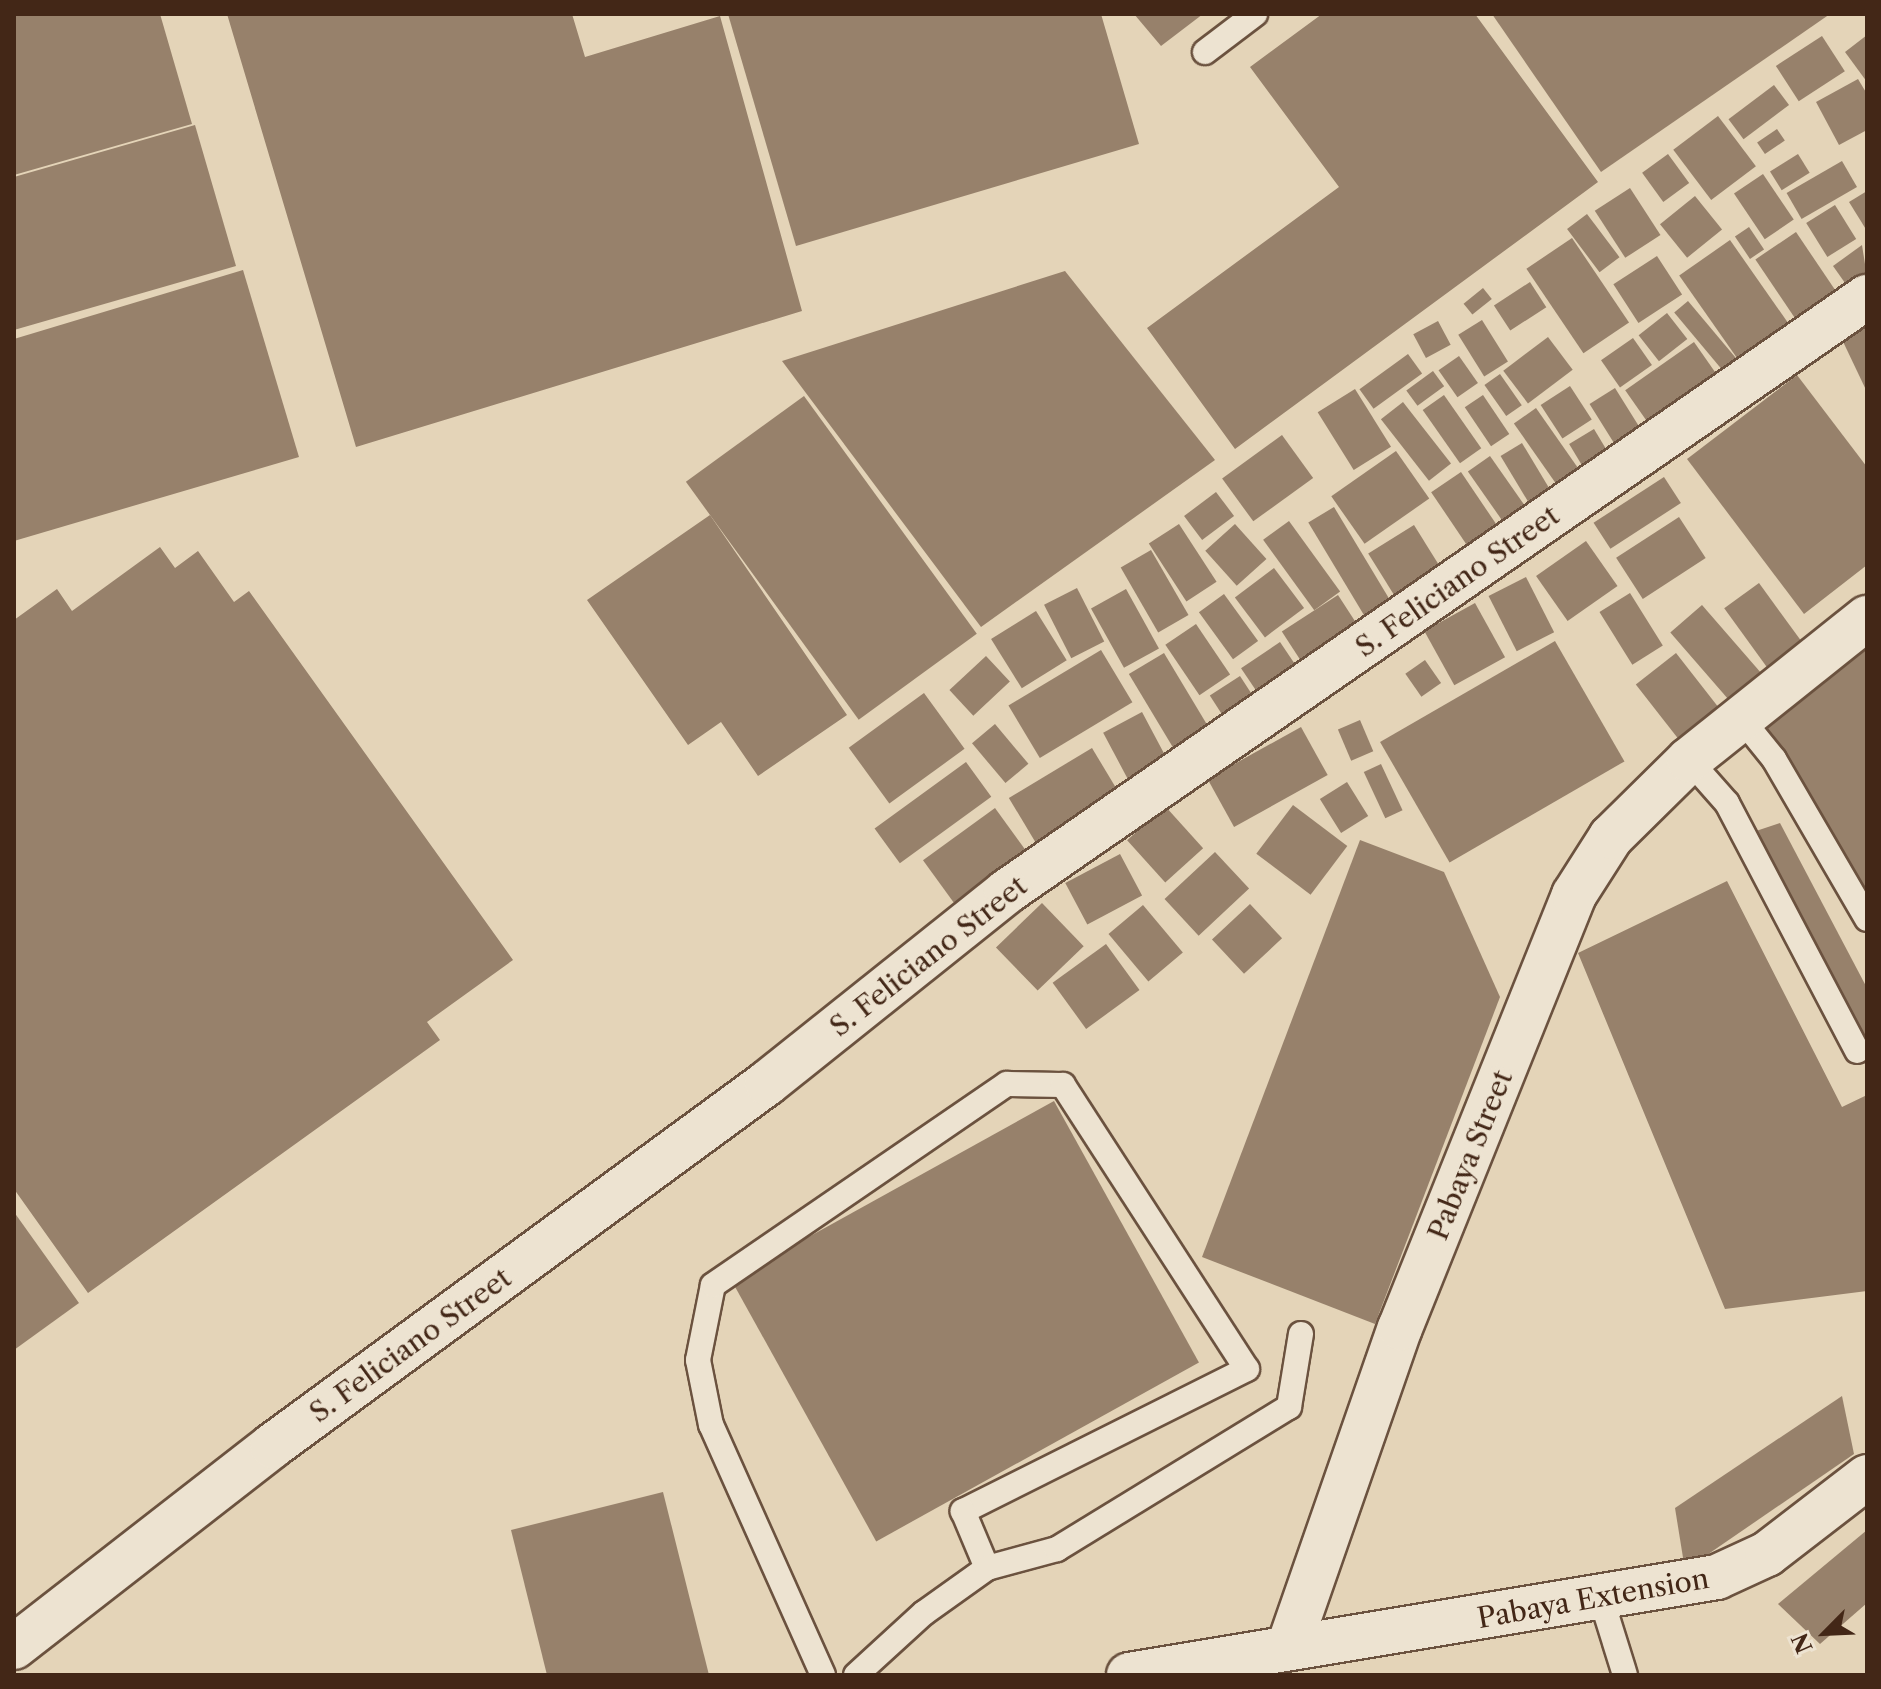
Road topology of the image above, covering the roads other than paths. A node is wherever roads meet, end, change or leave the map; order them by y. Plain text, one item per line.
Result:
1 (1255, 14) edge
2 (1205, 52) dead end
3 (1867, 297) edge
4 (1867, 618) edge
5 (1740, 717) junction
6 (1689, 760) junction
7 (1867, 919) edge
8 (1857, 1051) dead end
9 (1301, 1334) dead end
10 (1867, 1477) edge
11 (987, 1568) junction
12 (1602, 1601) junction
13 (1289, 1646) junction
14 (14, 1647) edge
15 (823, 1675) edge
16 (856, 1675) edge
17 (1129, 1675) edge
18 (1625, 1675) edge

1 - 2 lane
3 - 14 street, S. Feliciano Street
4 - 5 street, Pabaya Street
5 - 6 street, Pabaya Street
5 - 7 lane
6 - 8 lane
6 - 13 street, Pabaya Street
9 - 11 lane
10 - 12 street, Pabaya Extension
11 - 15 lane
11 - 16 lane
12 - 13 street, Pabaya Extension
12 - 18 lane
13 - 17 street

